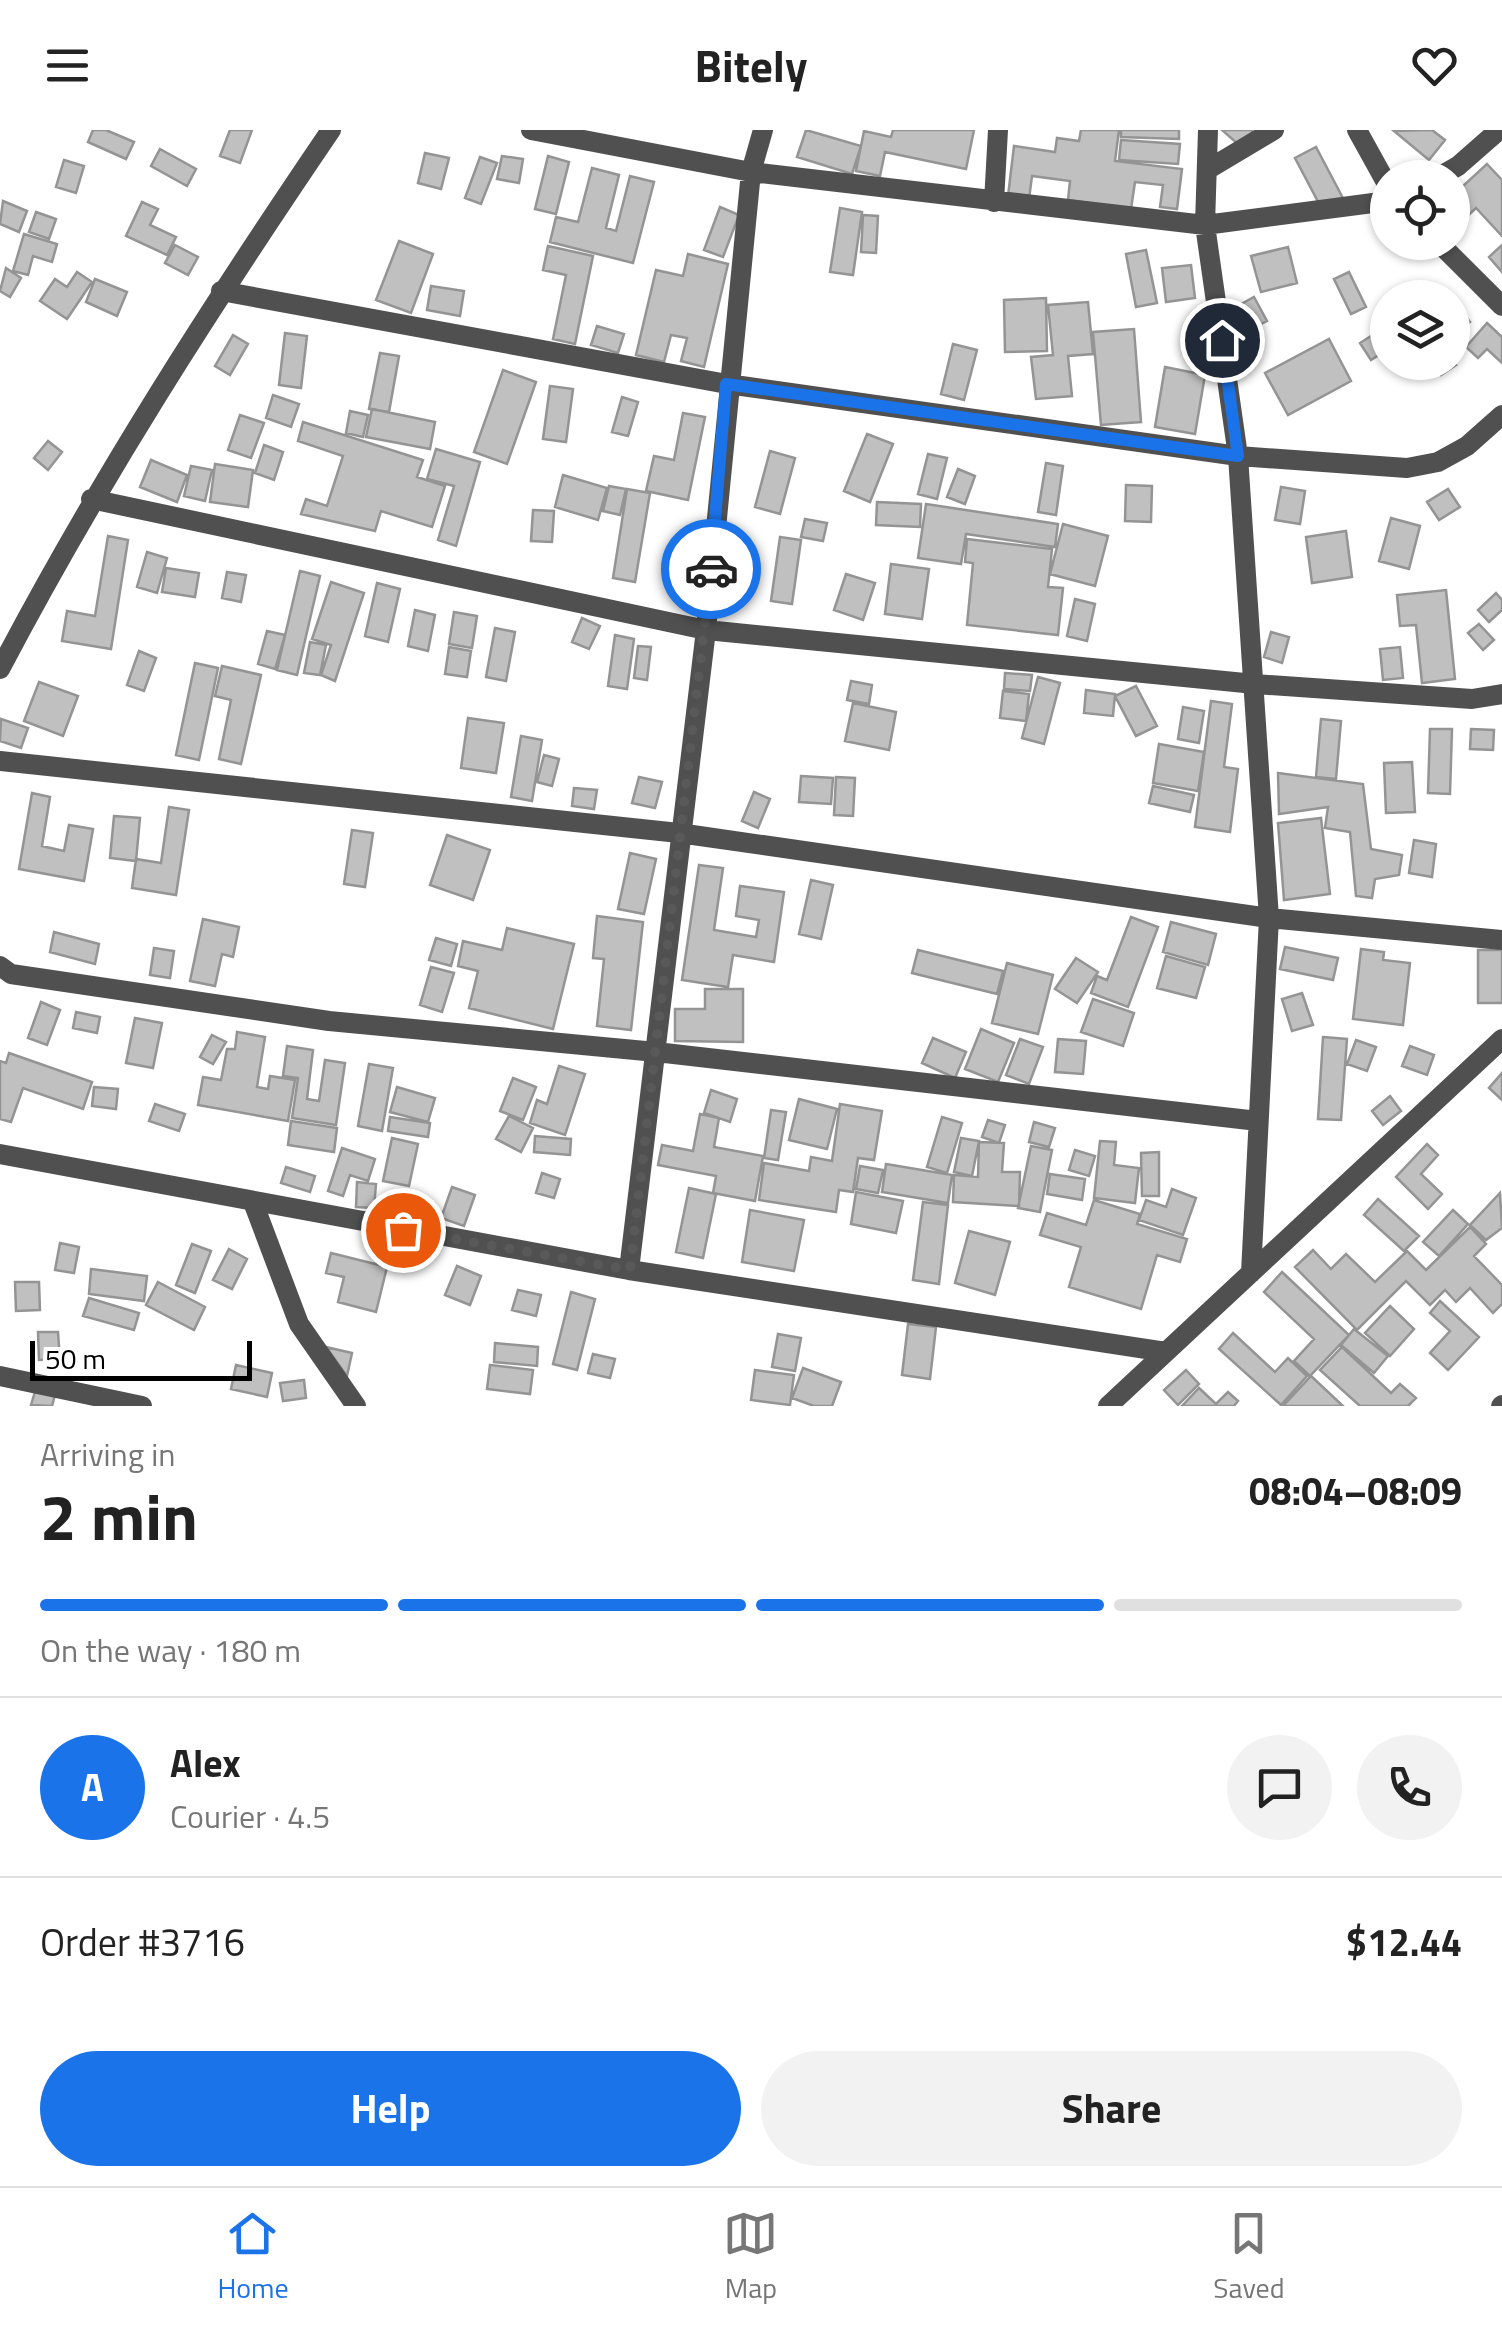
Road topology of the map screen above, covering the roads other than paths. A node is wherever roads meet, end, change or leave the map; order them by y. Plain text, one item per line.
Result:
1 (331, 130) edge
2 (531, 130) edge
3 (762, 130) edge
4 (998, 130) edge
5 (1208, 130) edge
6 (1274, 130) edge
7 (1356, 130) edge
8 (1499, 130) edge
9 (1373, 160) edge
10 (1465, 160) edge
11 (1207, 170) junction
12 (751, 172) junction
13 (994, 202) junction
14 (1370, 203) edge
15 (1205, 225) junction
16 (1456, 260) edge
17 (222, 291) junction
18 (1502, 306) edge
19 (726, 384) junction
20 (1502, 415) edge
21 (1238, 456) junction
22 (90, 499) junction
23 (0, 623) edge
24 (706, 630) junction
25 (14, 642) junction
26 (0, 670) edge
27 (1254, 684) junction
28 (1502, 694) edge
29 (0, 761) edge
30 (679, 833) junction
31 (1269, 918) junction
32 (1502, 940) edge
33 (4, 972) edge
34 (1502, 1039) edge
35 (656, 1052) junction
36 (1258, 1120) junction
37 (0, 1154) edge
38 (252, 1202) junction
39 (630, 1270) junction
40 (1251, 1273) junction
41 (1166, 1352) junction
42 (0, 1376) edge
43 (142, 1406) edge
44 (356, 1406) edge
45 (1108, 1406) edge

1 - 17 street
2 - 12 street
3 - 12 street
4 - 13 street
5 - 11 street
6 - 11 street
7 - 9 street
8 - 10 street
11 - 15 street
12 - 13 street
12 - 19 street
13 - 15 street
14 - 15 street
15 - 21 street
16 - 18 street
17 - 19 street
17 - 22 street
19 - 21 street
19 - 24 street
20 - 21 street
21 - 27 street
22 - 24 street
22 - 25 street
23 - 25 street
24 - 27 street
24 - 30 street
25 - 26 street
27 - 28 street
27 - 31 street
29 - 30 street
30 - 31 street
30 - 35 street
31 - 32 street
31 - 36 street
33 - 35 street
34 - 40 street
35 - 36 street
35 - 39 street
36 - 40 street
37 - 38 street
38 - 39 street
38 - 44 street
39 - 41 street
40 - 41 street
41 - 45 street
42 - 43 street

